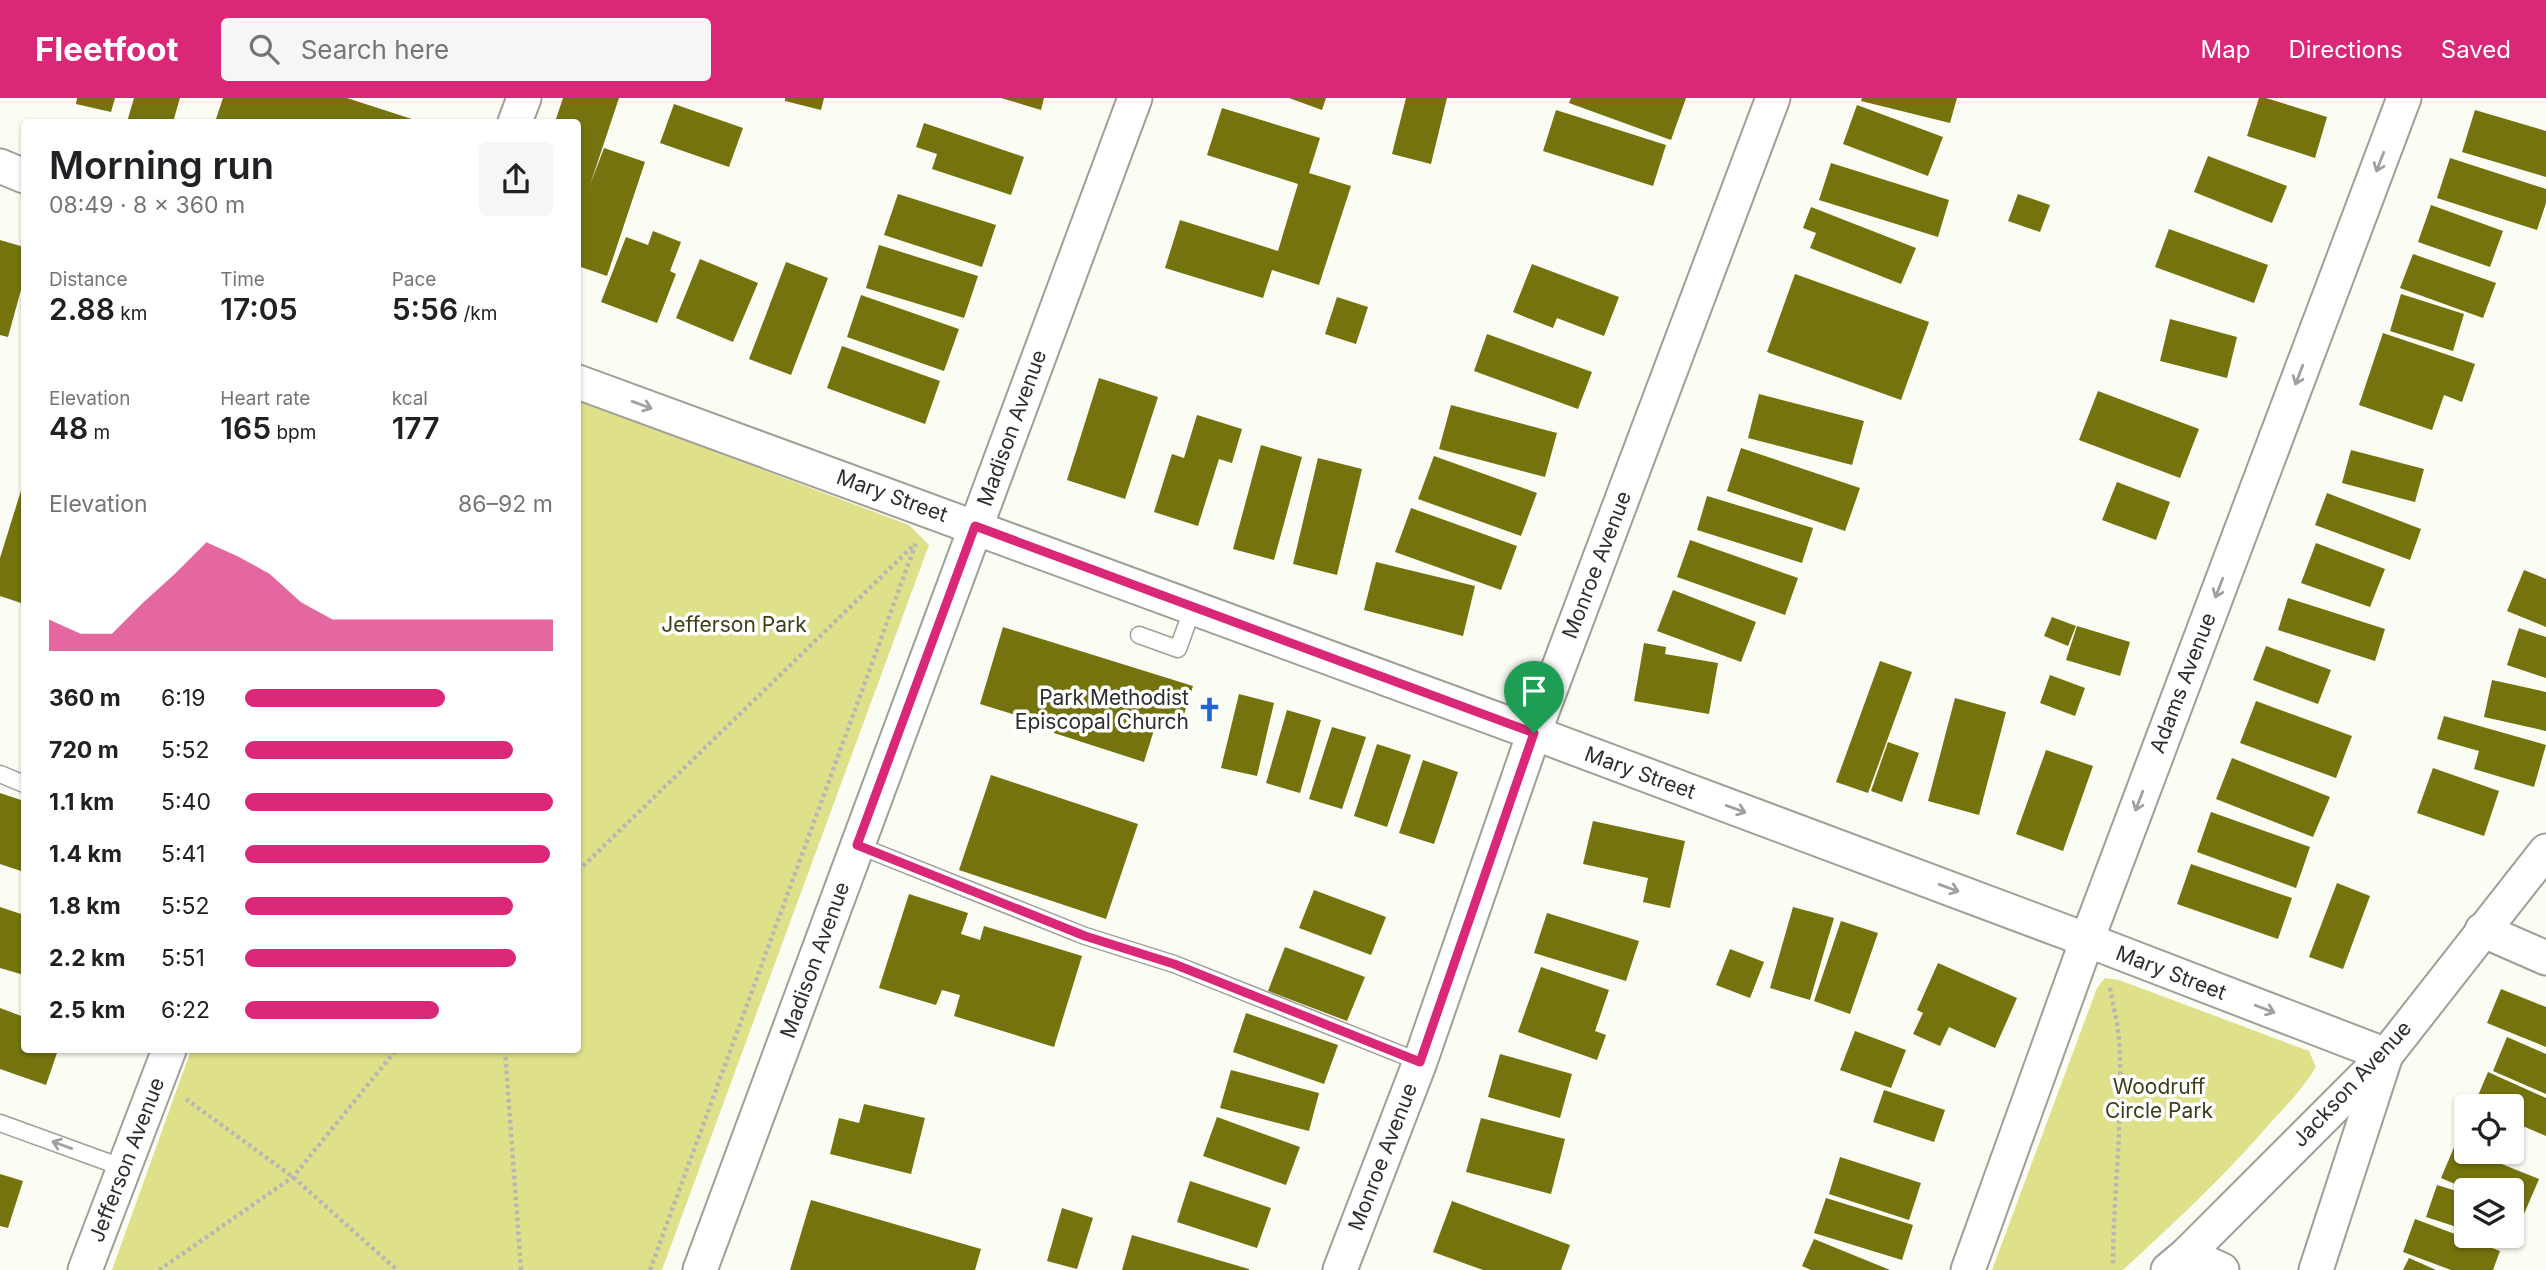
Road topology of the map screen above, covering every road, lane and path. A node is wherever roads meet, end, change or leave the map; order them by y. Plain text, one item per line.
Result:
1 (524, 98) edge
2 (1135, 98) edge
3 (1773, 98) edge
4 (2404, 98) edge
5 (516, 119) edge
6 (0, 166) edge
7 (21, 175) edge
8 (581, 383) edge
9 (975, 526) junction
10 (904, 537) dead end
11 (917, 542) junction
12 (1193, 607) junction
13 (1139, 635) dead end
14 (1534, 733) junction
15 (0, 775) edge
16 (21, 783) edge
17 (857, 845) junction
18 (2546, 851) edge
19 (581, 868) edge
20 (2482, 930) junction
21 (2087, 940) junction
22 (2546, 958) edge
23 (2110, 988) dead end
24 (168, 1053) edge
25 (394, 1053) edge
26 (505, 1053) edge
27 (2386, 1055) junction
28 (1420, 1062) junction
29 (186, 1099) dead end
30 (0, 1123) edge
31 (124, 1168) junction
32 (293, 1177) junction
33 (2178, 1262) edge
34 (2113, 1266) dead end
35 (85, 1270) edge
36 (159, 1270) edge
37 (397, 1270) edge
38 (521, 1270) edge
39 (650, 1270) edge
40 (700, 1270) edge
41 (1340, 1270) edge
42 (1968, 1270) edge
43 (2222, 1270) edge
44 (2316, 1270) edge

1 - 5 street
2 - 9 street, Madison Avenue
3 - 14 street, Monroe Avenue
4 -> 21 street, Adams Avenue
6 - 7 street
8 -> 9 street, Mary Street
9 - 12 street, Mary Street
9 - 17 street, Madison Avenue
10 - 11 path
11 - 19 path
11 - 39 path
12 - 13 lane
12 - 14 street, Mary Street
14 -> 21 street, Mary Street
14 - 28 street, Monroe Avenue
15 - 16 lane
17 - 28 lane
17 - 40 street, Madison Avenue
18 - 20 street, Jackson Avenue
20 - 22 street
20 - 27 street, Jackson Avenue
21 -> 27 street, Mary Street
21 - 42 street, Adams Avenue
23 - 34 path
24 - 31 street, Jefferson Avenue
25 - 32 path
26 - 38 path
27 - 33 street, Jackson Avenue
27 - 44 street
28 - 41 street, Monroe Avenue
29 - 32 path
31 -> 30 lane
31 - 35 street, Jefferson Avenue
32 - 36 path
32 - 37 path
33 - 43 street

